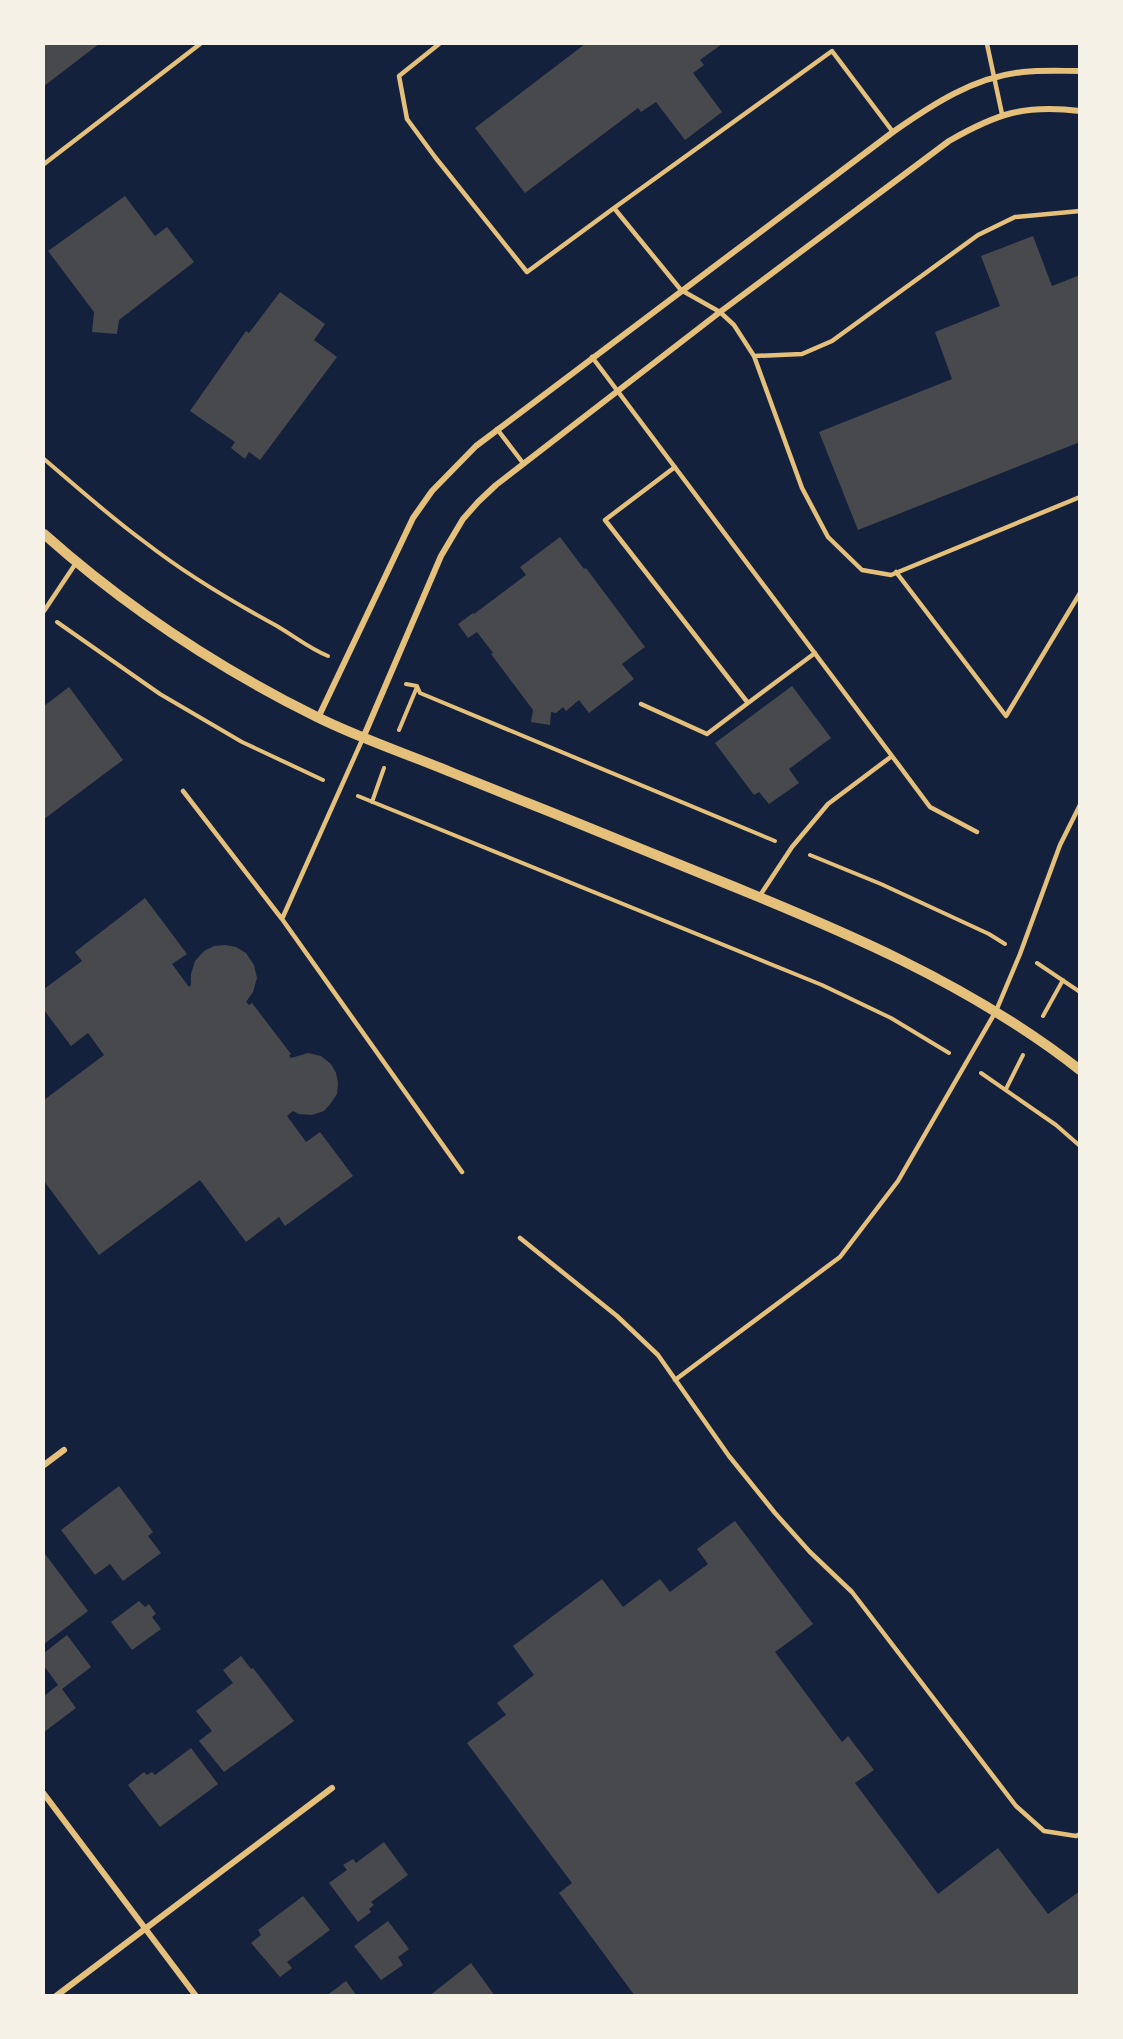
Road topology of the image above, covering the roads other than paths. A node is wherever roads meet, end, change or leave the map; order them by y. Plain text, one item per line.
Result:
1 (200, 44) edge
2 (440, 44) edge
3 (829, 44) edge
4 (987, 44) edge
5 (832, 51) junction
6 (1080, 71) edge
7 (996, 77) junction
8 (1080, 111) edge
9 (1002, 114) junction
10 (893, 132) junction
11 (44, 164) edge
12 (614, 208) junction
13 (1080, 211) edge
14 (681, 290) junction
15 (720, 312) junction
16 (754, 356) junction
17 (592, 357) junction
18 (617, 391) junction
19 (497, 429) junction
20 (523, 463) junction
21 (675, 467) junction
22 (1080, 497) edge
23 (44, 534) edge
24 (76, 562) junction
25 (896, 572) junction
26 (1080, 592) edge
27 (44, 611) edge
28 (814, 653) junction
29 (748, 703) junction
30 (641, 704) dead end
31 (318, 718) junction
32 (363, 738) junction
33 (892, 756) junction
34 (183, 790) dead end
35 (1080, 805) edge
36 (977, 832) dead end
37 (759, 897) junction
38 (282, 919) junction
39 (996, 1011) junction
40 (1080, 1070) edge
41 (462, 1172) dead end
42 (520, 1238) dead end
43 (675, 1380) junction
44 (64, 1450) dead end
45 (44, 1465) edge
46 (332, 1788) dead end
47 (44, 1794) edge
48 (1080, 1834) edge
49 (145, 1928) junction
50 (56, 1995) edge
51 (196, 1995) edge

1 - 11 lane
2 - 12 lane
3 - 5 lane
4 - 7 lane
5 - 10 lane
5 - 12 lane
6 - 7 street
7 - 9 lane
7 - 10 street
8 - 9 street
9 - 15 street
10 - 14 street
12 - 14 lane
13 - 16 lane
14 - 15 lane
14 - 17 street
15 - 16 lane
15 - 18 street
16 - 25 lane
17 - 18 lane
17 - 19 street
18 - 20 street
18 - 21 lane
19 - 20 lane
19 - 31 street
20 - 32 street
21 - 28 lane
21 - 29 lane
22 - 25 lane
23 - 24 street
24 - 27 lane
24 - 31 street
25 - 26 lane
28 - 29 lane
28 - 33 lane
29 - 30 lane
31 - 32 street
32 - 37 street
32 - 38 lane
33 - 36 lane
33 - 37 lane
34 - 38 lane
35 - 39 lane
37 - 39 street
38 - 41 lane
39 - 40 street
39 - 43 lane
42 - 43 lane
43 - 48 lane
44 - 45 street
46 - 49 street
47 - 49 street
49 - 50 street
49 - 51 street

